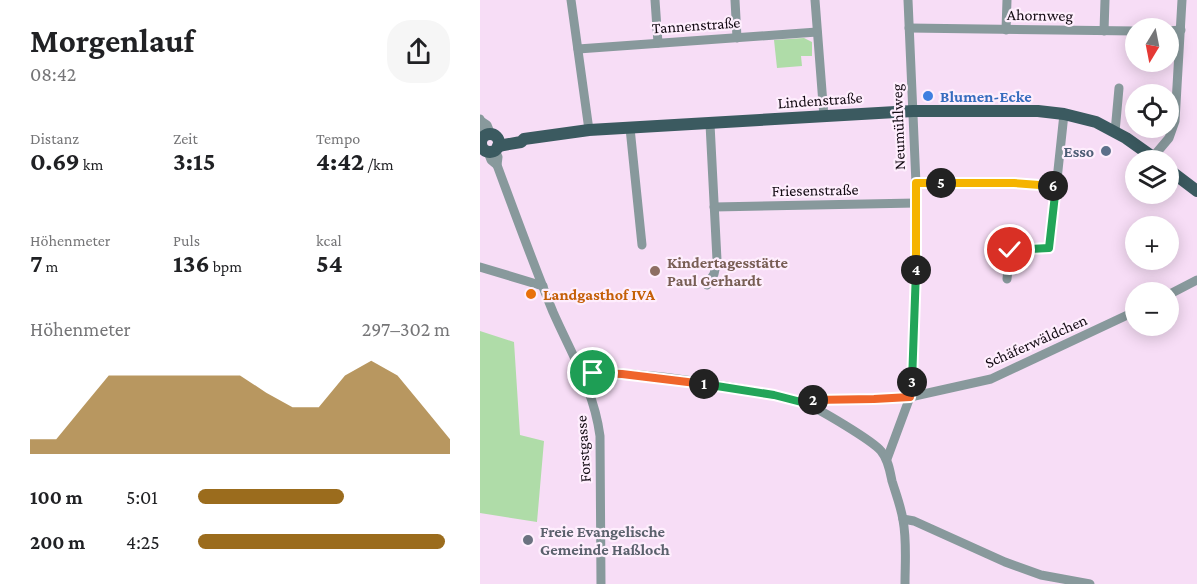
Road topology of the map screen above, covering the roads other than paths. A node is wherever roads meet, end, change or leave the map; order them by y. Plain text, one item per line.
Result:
1 (571, 0) edge
2 (655, 0) edge
3 (735, 0) edge
4 (815, 0) edge
5 (908, 0) edge
6 (1007, 0) edge
7 (1105, 0) edge
8 (1182, 0) edge
9 (909, 28) junction
10 (1006, 30) junction
11 (1181, 30) joint
12 (1104, 31) junction
13 (1125, 31) edge
14 (817, 32) junction
15 (737, 38) junction
16 (658, 42) junction
17 (578, 48) junction
18 (1119, 88) dead end
19 (913, 111) junction
20 (1064, 114) junction
21 (824, 117) junction
22 (480, 120) edge
23 (710, 124) junction
24 (630, 128) junction
25 (589, 130) junction
26 (1115, 132) junction
27 (488, 144) edge
28 (1142, 150) edge
29 (1161, 150) edge
30 (1179, 177) edge
31 (916, 183) junction
32 (1056, 186) junction
33 (1197, 191) edge
34 (916, 203) junction
35 (714, 207) junction
36 (642, 245) dead end
37 (480, 267) edge
38 (1007, 279) dead end
39 (1197, 280) edge
40 (707, 285) dead end
41 (543, 286) junction
42 (1179, 289) edge
43 (1125, 316) edge
44 (584, 376) junction
45 (910, 397) junction
46 (805, 403) junction
47 (886, 459) junction
48 (903, 519) junction
49 (601, 584) edge
50 (905, 584) edge
51 (1090, 584) edge

1 - 17 street
2 - 16 street
3 - 15 street
4 - 14 street
5 - 9 street, Neumühlweg
6 - 10 street
7 - 12 street
8 - 11 street
9 - 10 street, Ahornweg
9 - 19 street, Neumühlweg
10 - 12 street, Ahornweg
11 - 29 street
12 - 13 street, Ahornweg
14 - 15 street, Tannenstraße
14 - 21 street
15 - 16 street, Tannenstraße
16 - 17 street, Tannenstraße
17 - 25 street
18 - 26 street
19 - 20 main road, Lindenstraße
19 - 21 main road, Lindenstraße
19 - 31 street, Neumühlweg
20 - 26 main road, Lindenstraße
20 - 32 street
21 - 23 main road, Lindenstraße
22 - 27 street, Forstgasse
23 - 24 main road, Lindenstraße
23 - 35 street
24 - 25 main road, Lindenstraße
24 - 36 street
25 - 27 main road, Lindenstraße
26 - 28 main road, Lindenstraße
27 - 41 street, Forstgasse
30 - 33 main road
31 - 32 street
31 - 34 street, Neumühlweg
32 - 38 street
34 - 35 street, Friesenstraße
34 - 45 street, Neumühlweg
35 - 40 street
37 - 41 street
39 - 42 street
41 - 44 street, Forstgasse
43 - 45 street, Schäferwäldchen
44 - 46 street
44 - 49 street, Forstgasse
45 - 46 street, Schäferwäldchen
45 - 47 street, Neumühlweg
46 - 47 street
47 - 48 street
48 - 50 street
48 - 51 street

